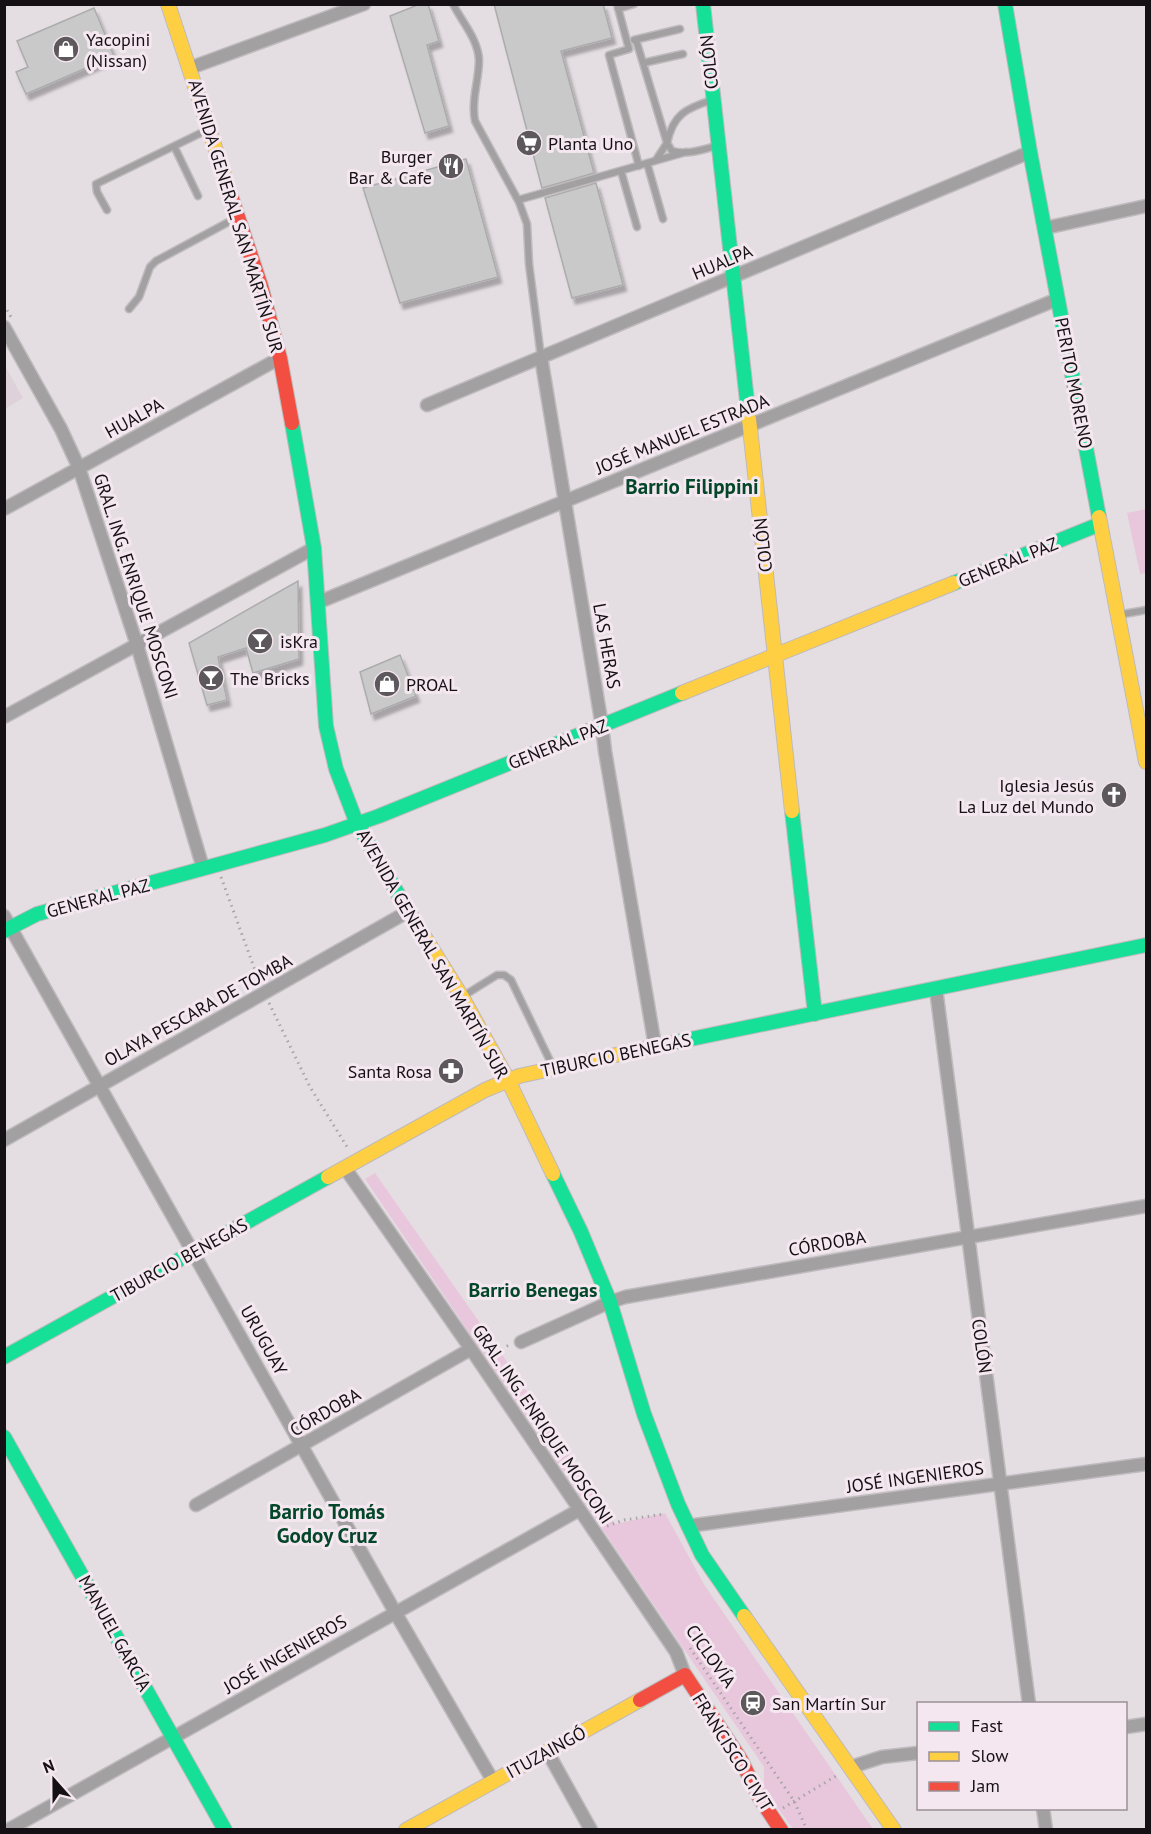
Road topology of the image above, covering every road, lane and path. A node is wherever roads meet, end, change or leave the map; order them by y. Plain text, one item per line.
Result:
1 (168, 4) edge
2 (364, 4) edge
3 (453, 4) edge
4 (634, 4) edge
5 (703, 4) edge
6 (1005, 4) edge
7 (618, 7) edge
8 (680, 29) dead end
9 (636, 40) junction
10 (627, 42) junction
11 (683, 54) dead end
12 (643, 63) junction
13 (190, 68) junction
14 (713, 100) junction
15 (210, 128) junction
16 (667, 143) junction
17 (174, 146) junction
18 (718, 146) junction
19 (686, 152) junction
20 (1030, 152) junction
21 (655, 161) junction
22 (647, 163) junction
23 (639, 166) junction
24 (621, 171) junction
25 (198, 196) dead end
26 (518, 200) junction
27 (1146, 206) edge
28 (107, 210) dead end
29 (239, 216) junction
30 (663, 219) dead end
31 (637, 227) dead end
32 (1045, 228) junction
33 (732, 277) junction
34 (1058, 299) junction
35 (129, 309) dead end
36 (4, 327) edge
37 (541, 357) junction
38 (280, 358) junction
39 (427, 405) dead end
40 (750, 426) junction
41 (79, 468) junction
42 (564, 502) junction
43 (4, 508) edge
44 (1100, 524) junction
45 (314, 548) junction
46 (319, 602) junction
47 (1146, 610) edge
48 (1118, 616) junction
49 (137, 645) junction
50 (775, 656) junction
51 (4, 717) edge
52 (602, 726) junction
53 (1144, 738) edge
54 (1146, 762) edge
55 (357, 824) junction
56 (203, 868) junction
57 (410, 911) junction
58 (7, 924) edge
59 (1146, 945) edge
60 (936, 989) junction
61 (462, 997) junction
62 (815, 1014) junction
63 (655, 1046) junction
64 (553, 1067) junction
65 (508, 1080) junction
66 (100, 1086) junction
67 (4, 1140) edge
68 (345, 1168) junction
69 (1146, 1206) edge
70 (968, 1238) junction
71 (194, 1251) junction
72 (610, 1302) junction
73 (521, 1342) joint
74 (471, 1349) junction
75 (489, 1356) dead end
76 (4, 1358) edge
77 (4, 1437) edge
78 (302, 1445) junction
79 (1146, 1464) edge
80 (1000, 1484) junction
81 (196, 1505) dead end
82 (579, 1510) junction
83 (664, 1513) dead end
84 (688, 1526) junction
85 (605, 1527) dead end
86 (395, 1612) junction
87 (685, 1642) dead end
88 (685, 1675) junction
89 (1029, 1702) edge
90 (1146, 1724) edge
91 (1127, 1726) edge
92 (173, 1738) junction
93 (547, 1751) junction
94 (917, 1753) edge
95 (851, 1767) junction
96 (493, 1781) junction
97 (795, 1801) junction
98 (1043, 1810) edge
99 (772, 1816) junction
100 (8, 1830) edge
101 (225, 1830) edge
102 (406, 1830) edge
103 (591, 1830) edge
104 (781, 1830) edge
105 (807, 1830) edge
106 (894, 1830) edge
107 (1046, 1830) edge

1 - 13 main road, AVENIDA GENERAL SAN MARTÍN SUR
2 - 13 street
3 - 26 lane
4 - 7 lane
5 - 14 main road, COLÓN
6 - 20 main road, PERITO MORENO
7 - 10 lane
8 - 9 lane
9 - 10 lane
9 - 12 lane
10 - 23 lane
11 - 12 lane
12 - 16 lane
13 - 15 main road, AVENIDA GENERAL SAN MARTÍN SUR
14 - 16 lane
14 - 18 main road, COLÓN
15 - 17 lane
15 - 29 main road, AVENIDA GENERAL SAN MARTÍN SUR
16 - 19 lane
16 - 21 lane
17 - 25 lane
17 - 28 lane
18 - 19 lane
18 - 33 main road, COLÓN
19 - 21 lane
20 - 32 main road, PERITO MORENO
20 - 33 street, HUALPA
21 - 22 lane
22 - 23 lane
22 - 30 lane
23 - 24 lane
24 - 26 lane
24 - 31 lane
26 - 37 lane
27 - 32 street
29 - 35 lane
29 - 38 main road, AVENIDA GENERAL SAN MARTÍN SUR
32 - 34 main road, PERITO MORENO
33 - 37 street, HUALPA
33 - 40 main road, COLÓN
34 - 40 street, JOSÉ MANUEL ESTRADA
34 - 44 main road, PERITO MORENO
36 - 41 street, GRAL. ING. ENRIQUE MOSCONI
37 - 39 street, HUALPA
37 - 42 street, LAS HERAS
38 - 41 street, HUALPA
38 - 45 main road, AVENIDA GENERAL SAN MARTÍN SUR
40 - 42 street, JOSÉ MANUEL ESTRADA
40 - 50 main road, COLÓN
41 - 43 street, HUALPA
41 - 49 street, GRAL. ING. ENRIQUE MOSCONI
42 - 46 street, JOSÉ MANUEL ESTRADA
42 - 52 street, LAS HERAS
44 - 48 main road, PERITO MORENO
44 - 50 main road, GENERAL PAZ
45 - 46 main road, AVENIDA GENERAL SAN MARTÍN SUR
45 - 49 street
46 - 55 main road, AVENIDA GENERAL SAN MARTÍN SUR
47 - 48 lane
48 - 53 main road, PERITO MORENO
49 - 51 street
49 - 56 street, GRAL. ING. ENRIQUE MOSCONI
50 - 52 main road, GENERAL PAZ
50 - 62 main road, COLÓN
52 - 55 main road, GENERAL PAZ
52 - 63 street, LAS HERAS
53 - 54 main road, PERITO MORENO
55 - 56 main road, GENERAL PAZ
55 - 57 main road, AVENIDA GENERAL SAN MARTÍN SUR
56 - 58 main road, GENERAL PAZ
57 - 61 main road, AVENIDA GENERAL SAN MARTÍN SUR
57 - 66 street, OLAYA PESCARA DE TOMBA
58 - 66 street, URUGUAY
59 - 60 main road, TIBURCIO BENEGAS
60 - 62 main road, TIBURCIO BENEGAS
60 - 70 street, COLÓN
61 - 64 lane
61 - 65 main road, AVENIDA GENERAL SAN MARTÍN SUR
62 - 63 main road, TIBURCIO BENEGAS
63 - 64 main road, TIBURCIO BENEGAS
64 - 65 main road, TIBURCIO BENEGAS
65 - 68 main road, TIBURCIO BENEGAS
65 - 72 main road, AVENIDA GENERAL SAN MARTÍN SUR
66 - 67 street, OLAYA PESCARA DE TOMBA
66 - 71 street, URUGUAY
68 - 71 main road, TIBURCIO BENEGAS
68 - 74 street, GRAL. ING. ENRIQUE MOSCONI
69 - 70 street, CÓRDOBA
70 - 72 street, CÓRDOBA
70 - 80 street, COLÓN
71 - 76 main road, TIBURCIO BENEGAS
71 - 78 street, URUGUAY
72 - 73 street, CÓRDOBA
72 - 84 main road, AVENIDA GENERAL SAN MARTÍN SUR
73 - 75 path
74 - 78 street, CÓRDOBA
74 - 82 street, GRAL. ING. ENRIQUE MOSCONI
77 - 92 main road, MANUEL GARCÍA
78 - 81 street, CÓRDOBA
78 - 86 street, URUGUAY
79 - 80 street, JOSÉ INGENIEROS
80 - 84 street, JOSÉ INGENIEROS
80 - 89 street, COLÓN
82 - 86 street, JOSÉ INGENIEROS
82 - 88 street, GRAL. ING. ENRIQUE MOSCONI
83 - 85 path
84 - 95 main road, AVENIDA GENERAL SAN MARTÍN SUR
86 - 92 street, JOSÉ INGENIEROS
86 - 96 street, URUGUAY
87 - 97 path, CICLOVÍA
88 - 93 main road, ITUZAINGÓ
88 - 99 main road, FRANCISCO CIVIT
90 - 91 street
92 - 100 street, JOSÉ INGENIEROS
92 - 101 main road, MANUEL GARCÍA
93 - 96 main road, ITUZAINGÓ
93 - 103 street
94 - 95 street
95 - 97 path
95 - 106 main road, AVENIDA GENERAL SAN MARTÍN SUR
96 - 102 main road, ITUZAINGÓ
97 - 99 path
97 - 105 path, CICLOVÍA
98 - 107 street
99 - 104 main road, FRANCISCO CIVIT

